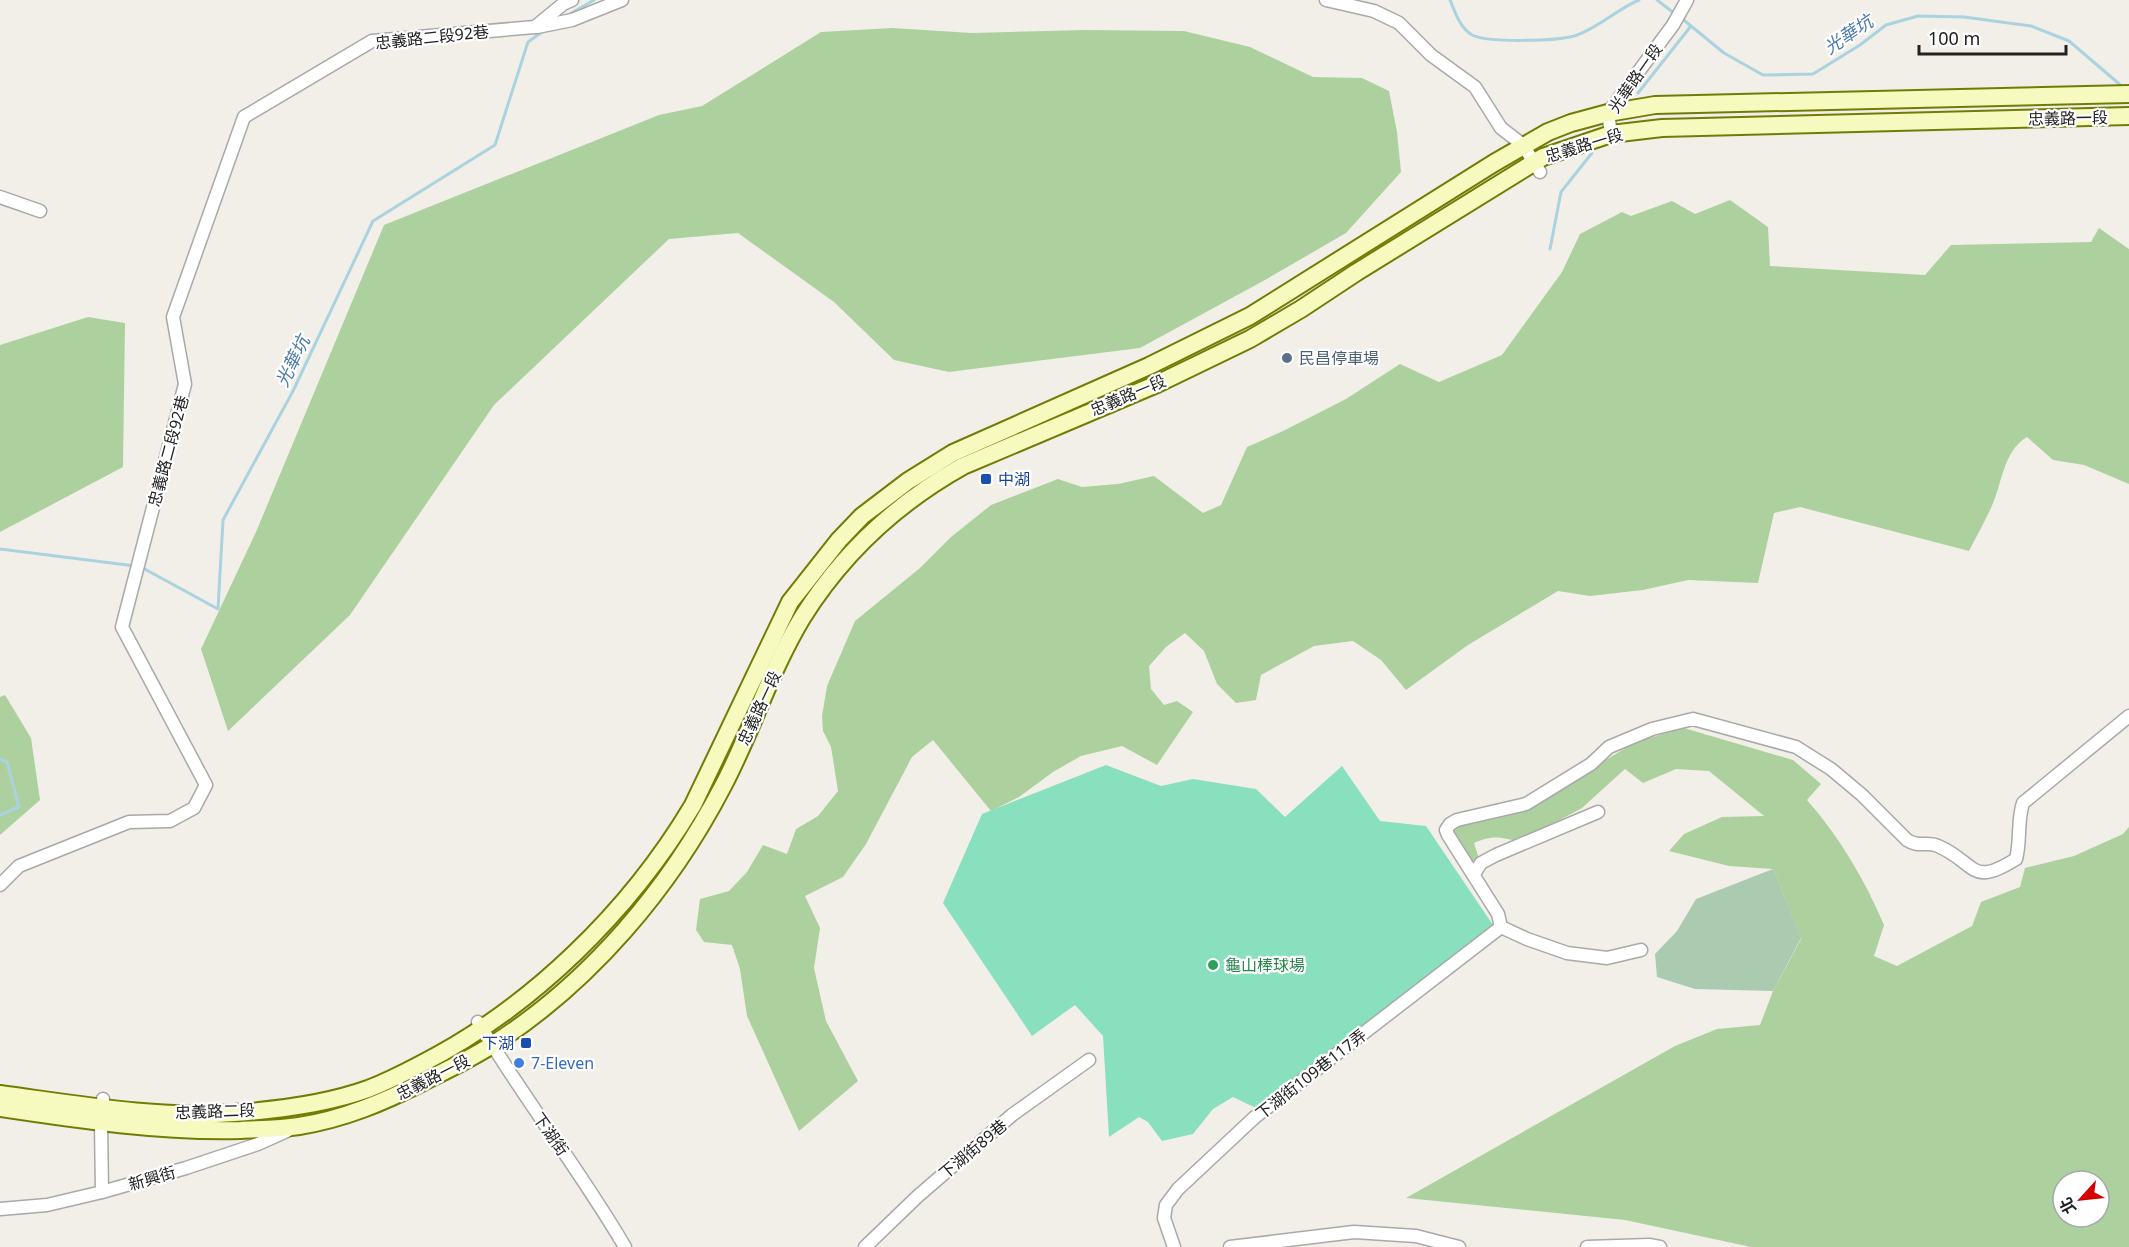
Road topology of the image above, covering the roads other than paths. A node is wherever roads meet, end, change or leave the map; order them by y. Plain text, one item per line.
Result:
1 (572, 0) edge
2 (621, 0) edge
3 (1326, 0) edge
4 (1685, 2) edge
5 (535, 27) junction
6 (2129, 94) edge
7 (1608, 113) junction
8 (2129, 116) edge
9 (1611, 134) junction
10 (1523, 145) junction
11 (1537, 167) junction
12 (0, 197) edge
13 (40, 211) dead end
14 (1147, 362) junction
15 (1159, 388) junction
16 (2129, 716) edge
17 (723, 731) junction
18 (750, 743) junction
19 (1598, 812) dead end
20 (1474, 874) junction
21 (0, 885) edge
22 (1501, 927) junction
23 (1641, 950) dead end
24 (480, 1025) junction
25 (492, 1045) junction
26 (1089, 1060) dead end
27 (423, 1062) joint
28 (0, 1094) edge
29 (378, 1105) joint
30 (0, 1108) edge
31 (102, 1109) junction
32 (298, 1126) junction
33 (102, 1192) junction
34 (0, 1209) edge
35 (625, 1247) edge
36 (865, 1247) edge
37 (1174, 1247) edge
38 (1230, 1247) edge
39 (1459, 1247) edge
40 (1587, 1247) edge
41 (1660, 1247) edge

1 - 5 street
2 - 5 street
3 - 10 street
4 - 7 street, 光華路一段
5 - 21 street, 忠義路二段92巷
6 - 7 main road, 忠義路一段
7 - 9 street, 光華路一段
7 - 10 main road, 忠義路一段
8 - 9 main road, 忠義路一段
9 - 11 main road, 忠義路一段
10 - 11 street
10 - 14 main road, 忠義路一段
11 - 15 main road, 忠義路一段
12 - 13 street
14 - 15 main road
14 - 17 main road, 忠義路一段
15 - 18 main road, 忠義路一段
16 - 20 street
17 - 18 main road
17 - 24 main road, 忠義路一段
18 - 25 main road, 忠義路一段
19 - 20 street
20 - 22 street
22 - 23 street
22 - 37 street, 下湖街109巷117弄
24 - 25 street, 下湖街
24 - 27 main road, 忠義路一段
25 - 29 main road, 忠義路一段
25 - 35 street, 下湖街
26 - 36 street, 下湖街89巷
27 - 31 main road, 忠義路二段
28 - 31 main road, 忠義路二段
29 - 32 main road, 忠義路二段
30 - 31 main road, 忠義路二段
31 - 32 main road, 忠義路二段
31 - 33 street
32 - 33 street, 新興街
33 - 34 street, 新興街
38 - 39 street
40 - 41 street

